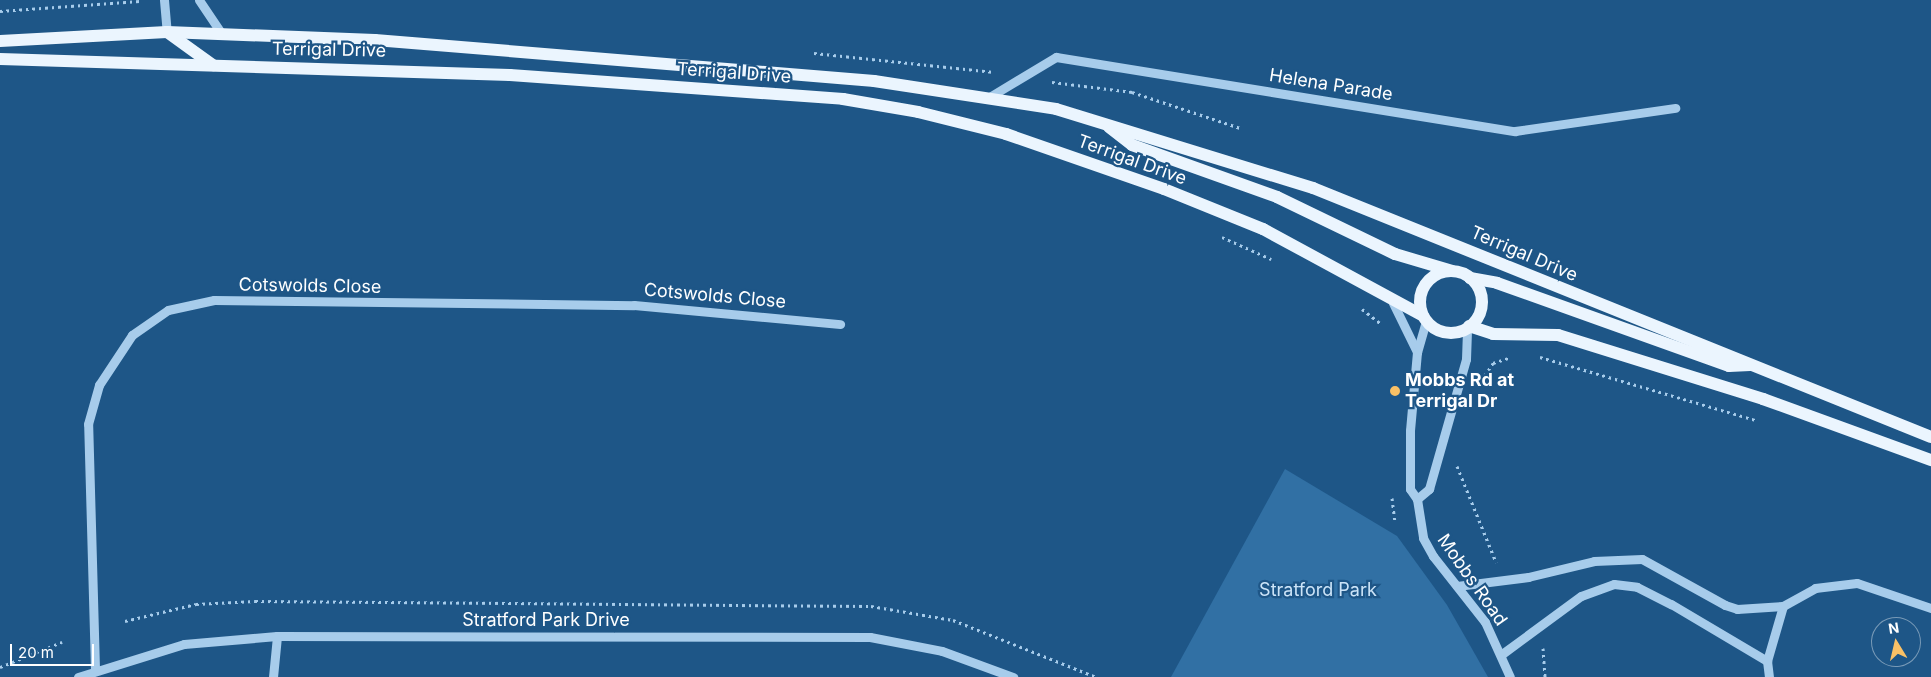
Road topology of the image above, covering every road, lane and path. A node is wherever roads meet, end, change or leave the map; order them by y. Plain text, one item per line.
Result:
1 (164, 0) edge
2 (199, 0) edge
3 (140, 1) edge
4 (0, 11) edge
5 (167, 32) junction
6 (221, 33) junction
7 (0, 41) edge
8 (0, 59) edge
9 (213, 65) junction
10 (992, 96) junction
11 (1675, 108) dead end
12 (1107, 125) junction
13 (1215, 234) dead end
14 (1276, 262) dead end
15 (1452, 271) junction
16 (1470, 278) junction
17 (1393, 303) junction
18 (1359, 307) dead end
19 (1424, 318) junction
20 (840, 324) dead end
21 (1384, 328) dead end
22 (1468, 328) junction
23 (1417, 352) junction
24 (1521, 356) dead end
25 (1531, 356) dead end
26 (1755, 365) junction
27 (1478, 388) dead end
28 (1760, 421) dead end
29 (1931, 437) edge
30 (1931, 460) edge
31 (1456, 462) dead end
32 (1417, 499) junction
33 (1496, 562) dead end
34 (1457, 586) junction
35 (1783, 606) junction
36 (1931, 608) edge
37 (125, 621) dead end
38 (277, 636) junction
39 (62, 642) dead end
40 (1542, 642) dead end
41 (1502, 654) junction
42 (1767, 661) junction
43 (0, 667) edge
44 (94, 669) junction
45 (78, 677) edge
46 (273, 677) edge
47 (1013, 677) edge
48 (1096, 677) edge
49 (1510, 677) edge
50 (1545, 677) edge
51 (1769, 677) edge

1 - 5 street
2 - 6 street
3 - 4 path
5 - 6 main road, Terrigal Drive
5 - 7 main road, Terrigal Drive
5 - 9 main road
6 - 10 main road, Terrigal Drive
8 - 9 main road, Terrigal Drive
9 - 17 main road, Terrigal Drive
10 - 11 street, Helena Parade
10 - 12 main road, Terrigal Drive
12 - 15 main road, Terrigal Drive
12 - 26 main road, Terrigal Drive
13 - 14 path
15 - 16 main road
15 - 19 main road
16 - 22 main road
16 - 26 main road, Terrigal Drive
17 - 19 main road, Terrigal Drive
17 - 23 street
18 - 21 path
19 - 22 main road
19 - 23 street, Mobbs Road
20 - 44 street, Cotswolds Close
22 - 30 main road
22 - 32 street
23 - 32 street, Mobbs Road
24 - 27 path
25 - 28 path
26 - 29 main road, Terrigal Drive
31 - 33 path
32 - 34 street, Mobbs Road
34 - 35 street
34 - 41 street, Mobbs Road
35 - 36 street
35 - 42 street
37 - 48 path
38 - 44 street, Stratford Park Drive
38 - 46 street
38 - 47 street, Stratford Park Drive
39 - 43 path
40 - 50 path
41 - 42 street
41 - 49 street, Mobbs Road
42 - 51 street
44 - 45 street, Stratford Park Drive

